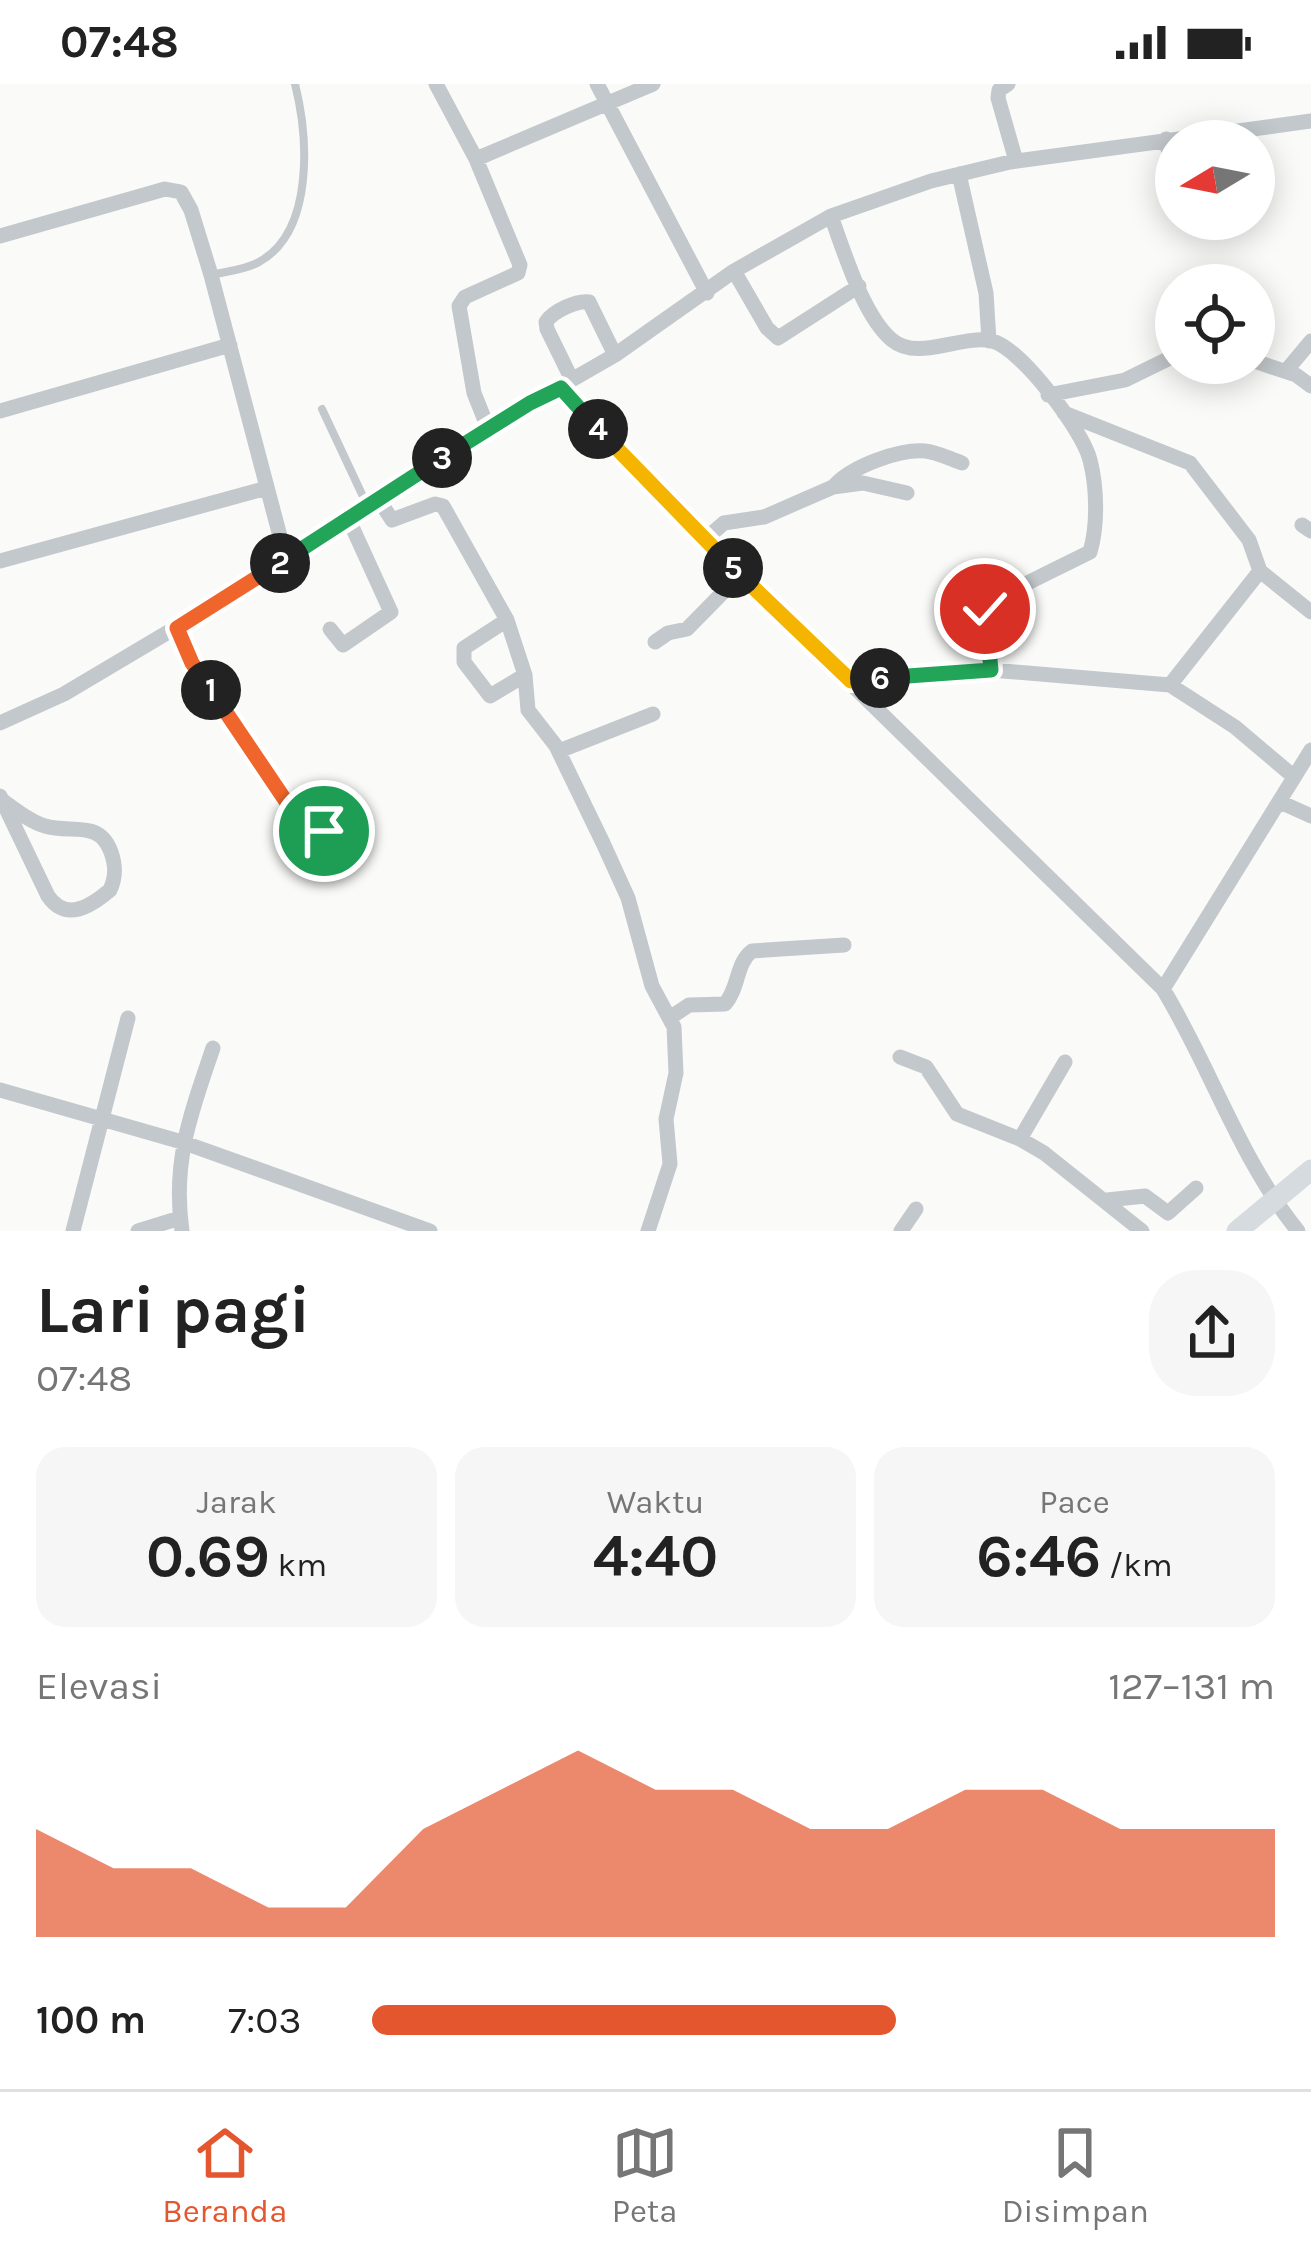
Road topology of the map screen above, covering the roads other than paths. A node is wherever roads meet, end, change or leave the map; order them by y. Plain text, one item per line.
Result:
1 (296, 84) edge
2 (436, 84) edge
3 (597, 84) edge
4 (653, 84) edge
5 (1008, 84) edge
6 (608, 106) junction
7 (1311, 121) edge
8 (1275, 125) edge
9 (1155, 141) edge
10 (476, 159) junction
11 (1016, 161) junction
12 (959, 174) junction
13 (831, 216) junction
14 (0, 236) edge
15 (734, 271) junction
16 (211, 275) junction
17 (860, 286) junction
18 (707, 293) junction
19 (1311, 340) edge
20 (989, 341) junction
21 (230, 345) junction
22 (615, 355) junction
23 (1155, 365) edge
24 (1275, 368) edge
25 (1286, 371) junction
26 (566, 384) junction
27 (1311, 386) edge
28 (1048, 395) junction
29 (322, 409) dead end
30 (0, 411) edge
31 (1061, 412) junction
32 (488, 428) junction
33 (962, 463) dead end
34 (833, 487) junction
35 (268, 488) junction
36 (907, 493) dead end
37 (373, 503) junction
38 (354, 528) junction
39 (704, 540) junction
40 (286, 559) junction
41 (0, 561) edge
42 (1260, 571) junction
43 (740, 575) junction
44 (1311, 612) edge
45 (507, 620) junction
46 (330, 629) dead end
47 (181, 637) junction
48 (655, 642) dead end
49 (991, 670) junction
50 (525, 675) junction
51 (851, 681) junction
52 (1170, 685) junction
53 (653, 714) dead end
54 (0, 723) edge
55 (1311, 750) edge
56 (559, 751) junction
57 (1293, 776) junction
58 (1, 799) edge
59 (1280, 802) junction
60 (1311, 816) edge
61 (344, 856) dead end
62 (844, 945) dead end
63 (1163, 989) junction
64 (671, 1017) junction
65 (128, 1018) dead end
66 (213, 1048) dead end
67 (900, 1058) dead end
68 (1064, 1063) dead end
69 (0, 1090) edge
70 (102, 1120) junction
71 (1020, 1138) junction
72 (182, 1142) junction
73 (1311, 1170) edge
74 (1196, 1189) dead end
75 (1107, 1200) junction
76 (1272, 1200) junction
77 (916, 1209) dead end
78 (181, 1224) edge
79 (73, 1231) edge
80 (137, 1231) edge
81 (430, 1231) edge
82 (648, 1231) edge
83 (901, 1231) edge
84 (1142, 1231) edge
85 (1237, 1231) edge
86 (1298, 1231) edge

1 - 16 lane
2 - 10 street
3 - 6 street
4 - 6 street
5 - 11 street
6 - 10 street
6 - 18 street
7 - 8 street
9 - 11 street
10 - 32 street
11 - 12 street
12 - 13 street
12 - 20 street
13 - 15 street
13 - 17 street
14 - 16 street
15 - 17 street
15 - 18 street
16 - 21 street
17 - 20 street
18 - 22 street
19 - 25 street
20 - 28 street
21 - 30 street
21 - 35 street
22 - 26 street
22 - 26 street
23 - 28 street
24 - 25 street
25 - 27 street
26 - 32 street
26 - 39 street
28 - 31 street
29 - 37 lane
31 - 42 street
31 - 49 street
32 - 37 street
33 - 34 street
34 - 36 street
34 - 39 street
35 - 40 street
35 - 41 street
37 - 38 street
37 - 45 street
38 - 40 street
38 - 46 street
39 - 43 street
40 - 47 street
42 - 44 street
42 - 52 street
43 - 48 street
43 - 51 street
45 - 50 street
45 - 50 street
47 - 54 street
47 - 61 street
49 - 51 street
49 - 52 street
50 - 56 street
51 - 63 street
52 - 57 street
53 - 56 street
55 - 57 street
56 - 64 street
57 - 59 street
58 - 58 street
59 - 60 street
59 - 63 street
62 - 64 street
63 - 76 street
64 - 82 street
65 - 70 street
66 - 72 street
67 - 71 street
68 - 71 street
69 - 70 street
70 - 72 street
70 - 79 street
71 - 75 street
72 - 78 street
72 - 81 street
73 - 76 main road
74 - 75 street
75 - 84 street
76 - 85 main road
76 - 86 street
77 - 83 street
78 - 80 street

